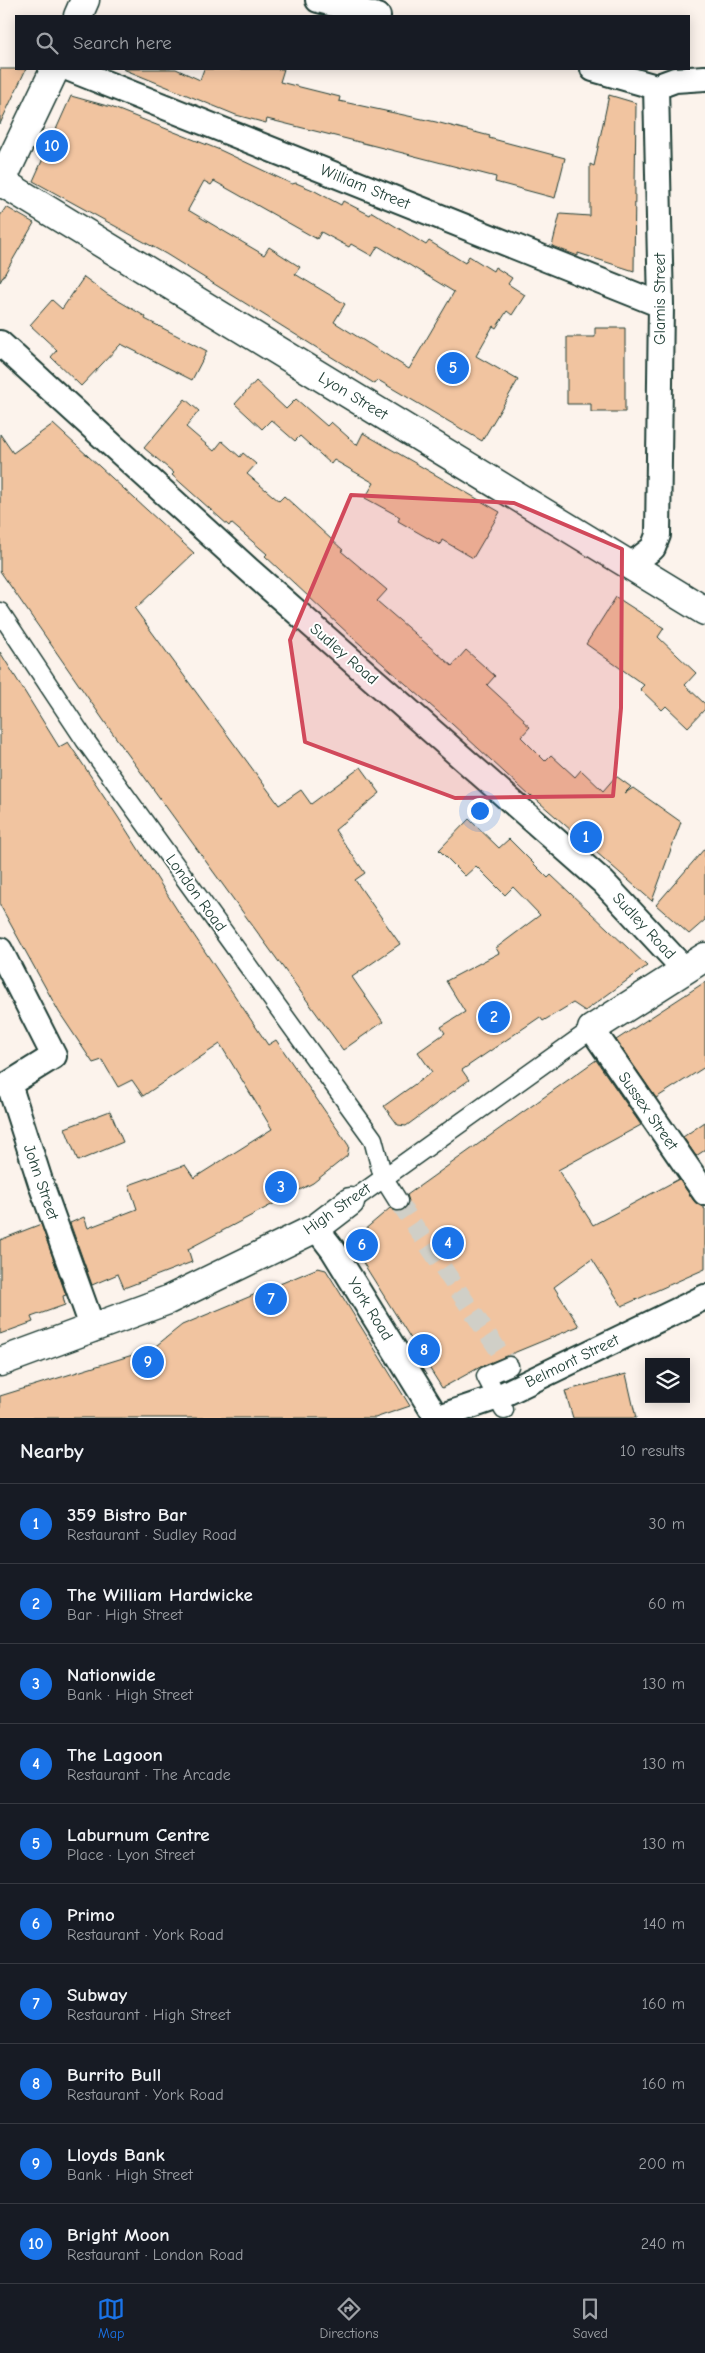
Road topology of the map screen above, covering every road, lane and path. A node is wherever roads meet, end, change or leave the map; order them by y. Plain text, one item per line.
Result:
1 (84, 0) edge
2 (318, 0) edge
3 (78, 15) edge
4 (374, 15) edge
5 (56, 70) edge
6 (73, 70) edge
7 (596, 70) edge
8 (705, 78) edge
9 (656, 87) junction
10 (0, 183) edge
11 (661, 305) junction
12 (0, 343) edge
13 (631, 566) junction
14 (705, 611) edge
15 (0, 612) edge
16 (0, 950) edge
17 (694, 963) edge
18 (592, 1029) junction
19 (383, 1177) junction
20 (705, 1193) edge
21 (398, 1200) tunnel mouth
22 (350, 1202) joint
23 (316, 1228) junction
24 (705, 1297) edge
25 (93, 1329) junction
26 (0, 1362) edge
27 (509, 1366) dead end
28 (501, 1403) junction
29 (437, 1418) edge

1 - 3 street
2 - 4 street
5 - 10 street
6 - 11 street, William Street
7 - 9 street
8 - 9 street
9 - 11 street, Glamis Street
10 - 13 street, Lyon Street
11 - 13 street, Glamis Street
12 - 17 street, Sudley Road
13 - 14 street, Lyon Street
15 - 19 street, London Road
16 - 25 street, John Street
17 - 18 street
18 - 19 street, High Street
18 - 20 street, Sussex Street
19 - 21 street, London Road
19 - 22 street, High Street
22 - 23 street, High Street
23 - 25 street, High Street
23 - 29 street, York Road
24 - 28 street, Belmont Street
25 - 26 street, High Street
27 - 28 street
28 - 29 street, Belmont Street

